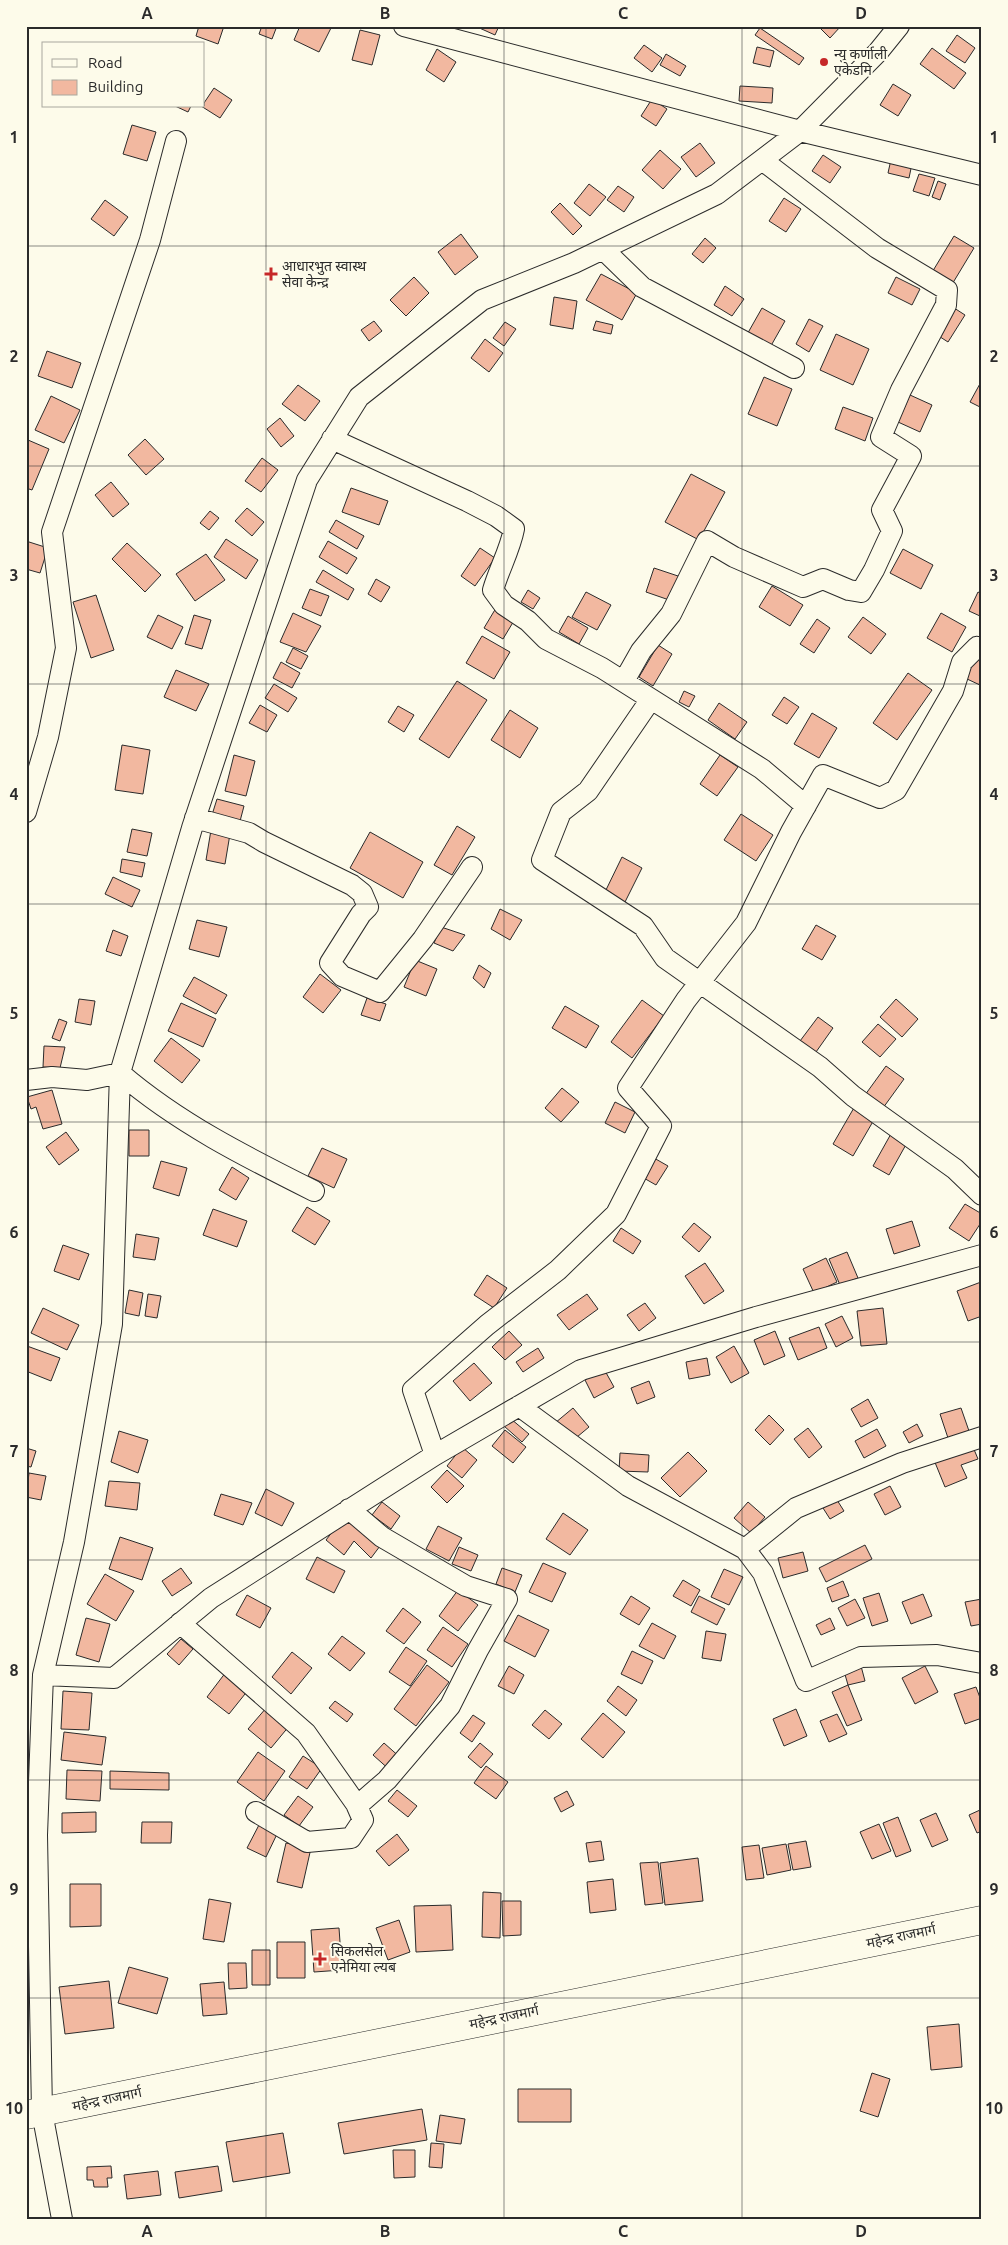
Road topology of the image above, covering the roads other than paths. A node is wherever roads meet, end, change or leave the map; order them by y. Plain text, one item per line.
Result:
1 (404, 26) edge
2 (899, 26) edge
3 (444, 31) edge
4 (800, 131) junction
5 (176, 141) dead end
6 (762, 160) junction
7 (982, 175) edge
8 (603, 249) junction
9 (794, 368) dead end
10 (332, 440) junction
11 (982, 649) edge
12 (624, 681) junction
13 (651, 699) junction
14 (806, 806) junction
15 (26, 812) edge
16 (195, 818) junction
17 (472, 867) dead end
18 (699, 983) junction
19 (120, 1073) junction
20 (26, 1080) edge
21 (314, 1191) dead end
22 (982, 1195) edge
23 (982, 1255) edge
24 (519, 1406) junction
25 (982, 1436) edge
26 (435, 1455) junction
27 (349, 1509) junction
28 (745, 1549) junction
29 (180, 1623) junction
30 (982, 1663) edge
31 (43, 1675) junction
32 (357, 1806) junction
33 (32, 1807) edge
34 (256, 1812) dead end
35 (982, 1920) edge
36 (34, 2114) edge
37 (62, 2219) edge

1 - 3 street
2 - 4 street
3 - 4 street
4 - 6 street
4 - 7 street
5 - 15 street
6 - 8 street
6 - 12 street
8 - 9 street
8 - 10 street
10 - 12 street
10 - 16 street
11 - 14 street
12 - 13 street
13 - 14 street
13 - 18 street
14 - 18 street
16 - 17 street
16 - 19 street
18 - 22 street
18 - 26 street
19 - 20 street
19 - 21 street
19 - 31 street
23 - 24 street
24 - 26 street
24 - 28 street
25 - 28 street
26 - 27 street
27 - 29 street
27 - 32 street
28 - 30 street
29 - 31 street
29 - 32 street
31 - 33 street
32 - 34 street
33 - 36 street
35 - 36 highway, महेन्द्र राजमार्ग
36 - 37 street

